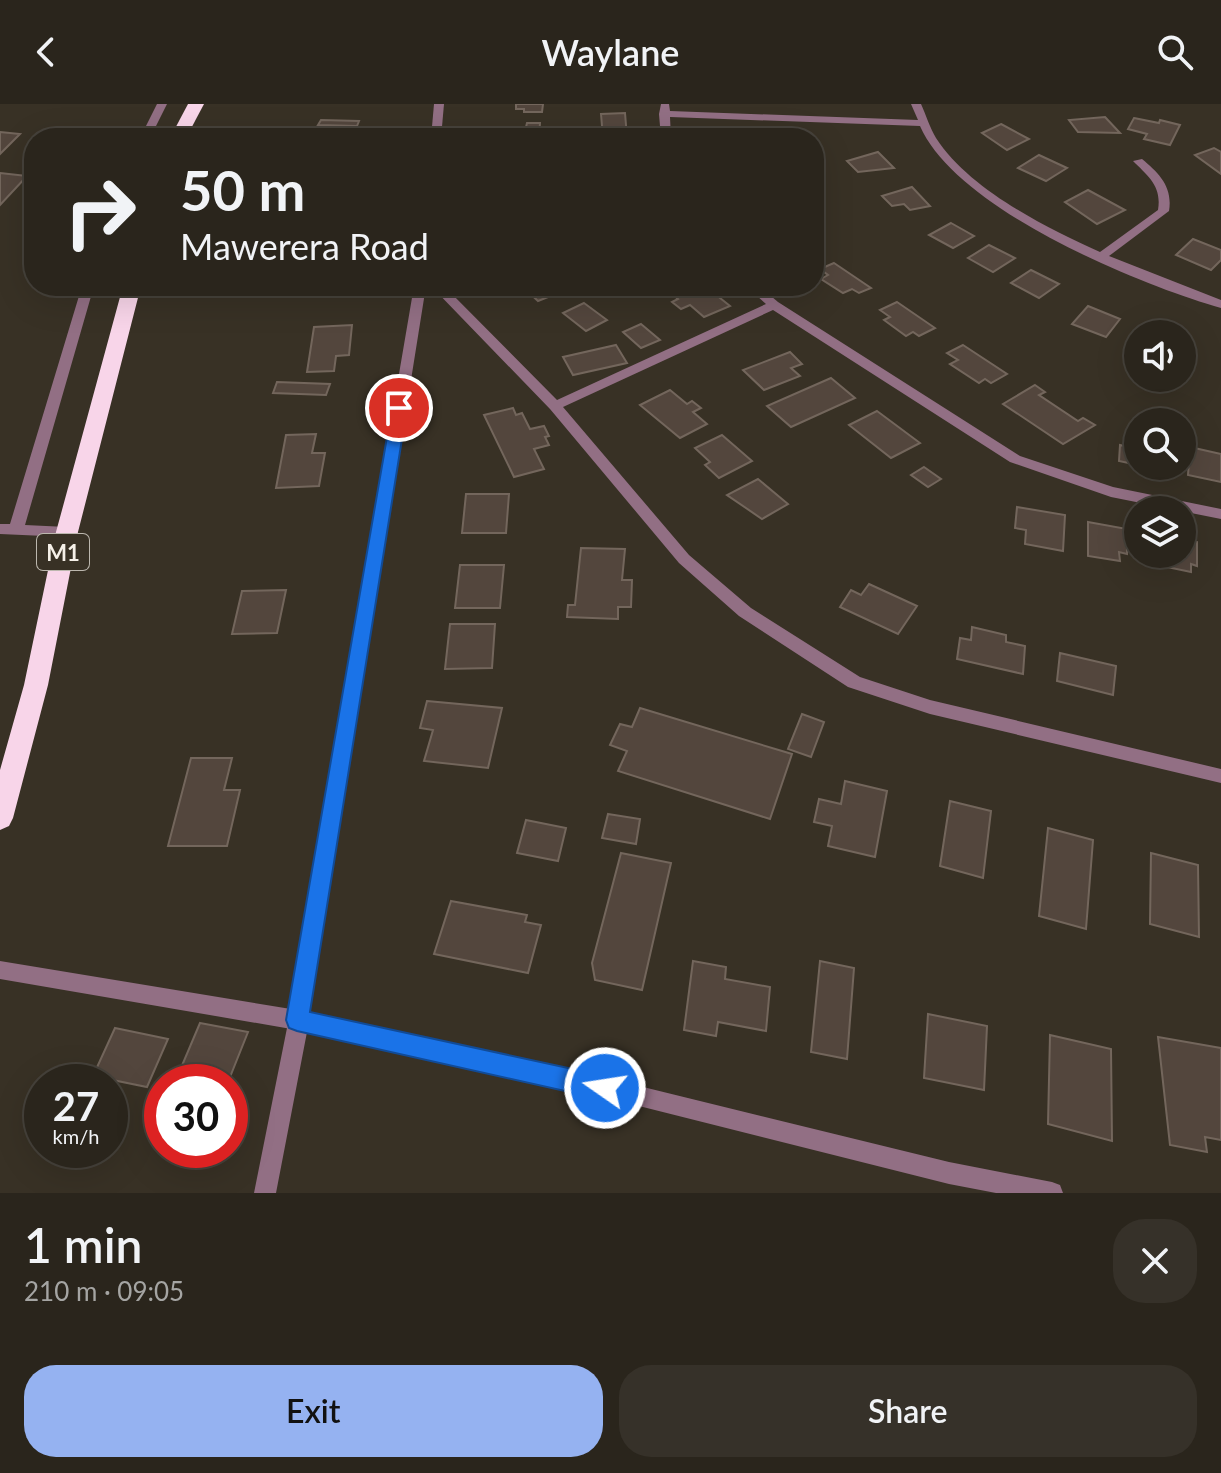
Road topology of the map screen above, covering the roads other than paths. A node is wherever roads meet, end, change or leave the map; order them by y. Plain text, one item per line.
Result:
1 (162, 104) edge
2 (196, 104) edge
3 (439, 104) edge
4 (916, 104) edge
5 (665, 109) edge
6 (920, 123) junction
7 (150, 128) edge
8 (183, 128) edge
9 (437, 128) edge
10 (1138, 161) dead end
11 (1102, 256) junction
12 (85, 296) edge
13 (129, 296) edge
14 (418, 296) edge
15 (447, 296) edge
16 (764, 296) edge
17 (1221, 304) edge
18 (774, 305) junction
19 (555, 406) junction
20 (1221, 514) edge
21 (8, 530) edge
22 (67, 532) junction
23 (1221, 776) edge
24 (0, 818) edge
25 (0, 970) edge
26 (297, 1020) junction
27 (265, 1193) edge
28 (1052, 1193) edge

1 - 7 street
2 - 8 highway
3 - 9 street
4 - 6 street
5 - 6 street
6 - 11 street
10 - 11 street
11 - 17 street
12 - 21 street
13 - 22 highway, M1
14 - 26 street
15 - 19 street
16 - 18 street
18 - 19 street
18 - 20 street
19 - 23 street
21 - 22 street
22 - 24 highway, M1
25 - 26 street
26 - 27 street
26 - 28 street

